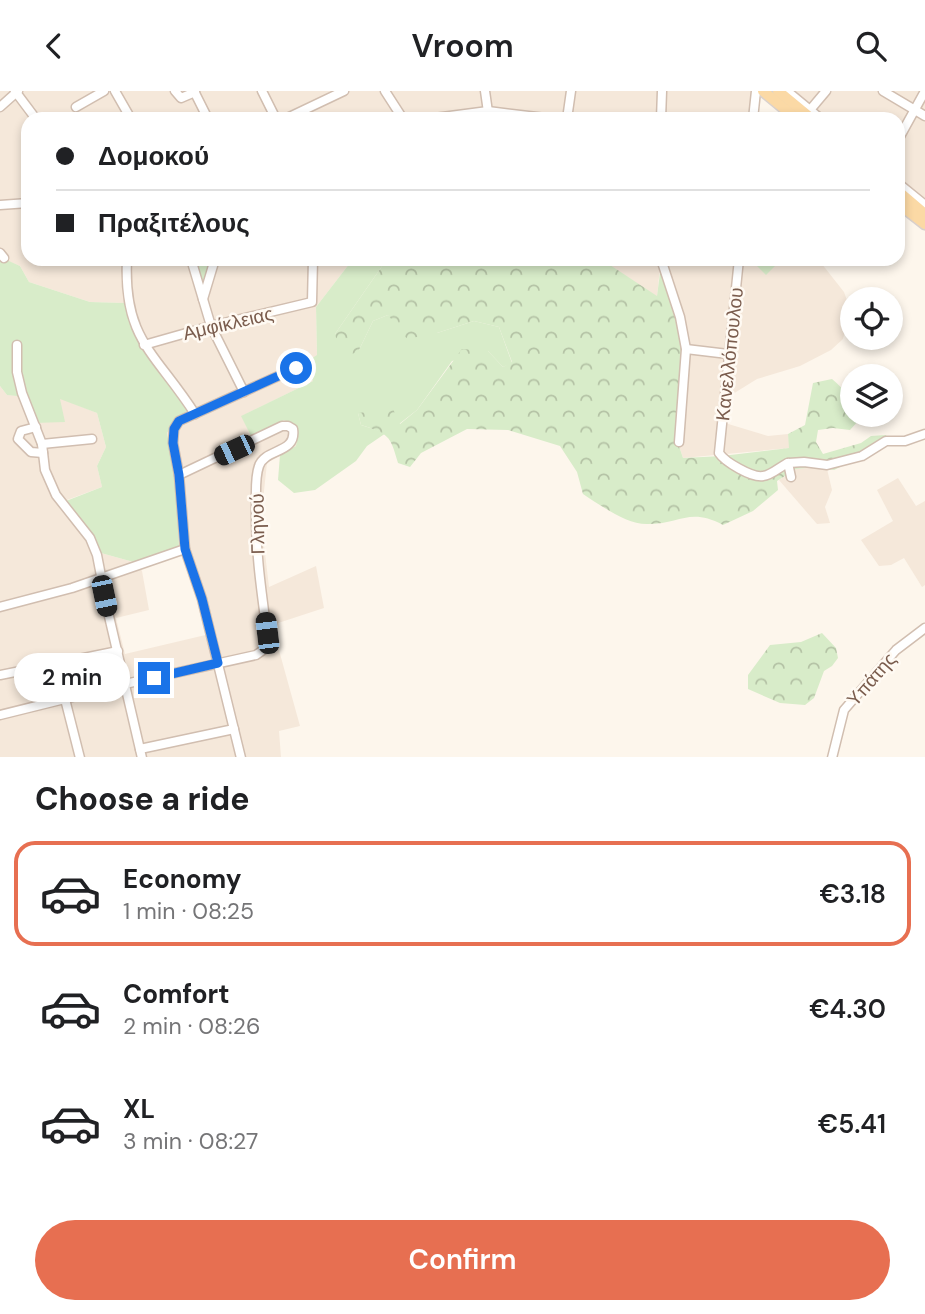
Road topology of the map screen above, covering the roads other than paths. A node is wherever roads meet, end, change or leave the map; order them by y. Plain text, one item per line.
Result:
1 (104, 91) edge
2 (115, 91) edge
3 (175, 91) edge
4 (262, 91) edge
5 (343, 91) edge
6 (384, 91) edge
7 (485, 91) edge
8 (571, 91) edge
9 (662, 91) edge
10 (756, 91) edge
11 (763, 91) edge
12 (778, 91) edge
13 (787, 91) edge
14 (826, 91) edge
15 (883, 91) edge
16 (925, 91) edge
17 (17, 92) edge
18 (194, 92) edge
19 (0, 107) edge
20 (76, 107) dead end
21 (914, 111) junction
22 (31, 112) edge
23 (127, 112) edge
24 (204, 112) edge
25 (272, 112) edge
26 (300, 112) edge
27 (398, 112) edge
28 (488, 112) edge
29 (568, 112) edge
30 (661, 112) edge
31 (754, 112) edge
32 (788, 112) edge
33 (807, 112) edge
34 (808, 112) edge
35 (813, 112) edge
36 (925, 116) edge
37 (905, 127) edge
38 (905, 189) edge
39 (905, 197) edge
40 (21, 204) edge
41 (0, 205) edge
42 (925, 205) edge
43 (905, 208) edge
44 (925, 214) edge
45 (925, 224) edge
46 (127, 266) edge
47 (193, 266) edge
48 (212, 266) edge
49 (312, 266) edge
50 (663, 266) edge
51 (738, 266) edge
52 (202, 302) junction
53 (211, 326) junction
54 (17, 345) dead end
55 (144, 345) junction
56 (686, 349) junction
57 (728, 354) junction
58 (296, 368) dead end
59 (244, 391) junction
60 (195, 414) junction
61 (36, 427) junction
62 (925, 434) edge
63 (92, 439) dead end
64 (679, 442) dead end
65 (42, 448) junction
66 (788, 463) junction
67 (179, 475) junction
68 (791, 477) dead end
69 (185, 549) junction
70 (101, 579) junction
71 (0, 607) edge
72 (925, 628) edge
73 (118, 651) junction
74 (218, 663) junction
75 (0, 674) edge
76 (125, 684) junction
77 (65, 699) junction
78 (0, 715) edge
79 (234, 729) junction
80 (141, 753) edge
81 (80, 757) edge
82 (241, 757) edge
83 (832, 757) edge

1 - 20 street
2 - 23 street
3 - 18 street
4 - 25 street
5 - 26 street
6 - 27 street
7 - 28 street
8 - 29 street
9 - 30 street
10 - 31 street
11 - 32 main road
12 - 33 main road
13 - 34 street
14 - 35 street
15 - 21 street
16 - 21 street
17 - 19 street
17 - 22 street
18 - 24 street
21 - 36 street
21 - 37 street
38 - 42 street
39 - 44 main road
40 - 41 street
43 - 45 main road
46 - 55 street
47 - 52 street
48 - 52 street
49 - 53 street, Αμφίκλειας
50 - 56 street
51 - 57 street, Κανελλόπουλου
52 - 53 street
53 - 55 street, Αμφίκλειας
53 - 59 street
54 - 61 street
55 - 60 street
56 - 57 street
56 - 64 street
57 - 66 street, Κανελλόπουλου
58 - 59 street
59 - 60 street
60 - 67 street
61 - 65 street
61 - 65 street
62 - 66 street
63 - 65 street
65 - 70 street
66 - 68 street
67 - 69 street
67 - 74 street, Γληνού
69 - 70 street
69 - 74 street
70 - 71 street
70 - 73 street
72 - 83 street, Υπάτης
73 - 75 street
73 - 76 street
74 - 76 street
74 - 79 street
76 - 77 street
76 - 80 street
77 - 78 street
77 - 81 street
79 - 80 street
79 - 82 street

